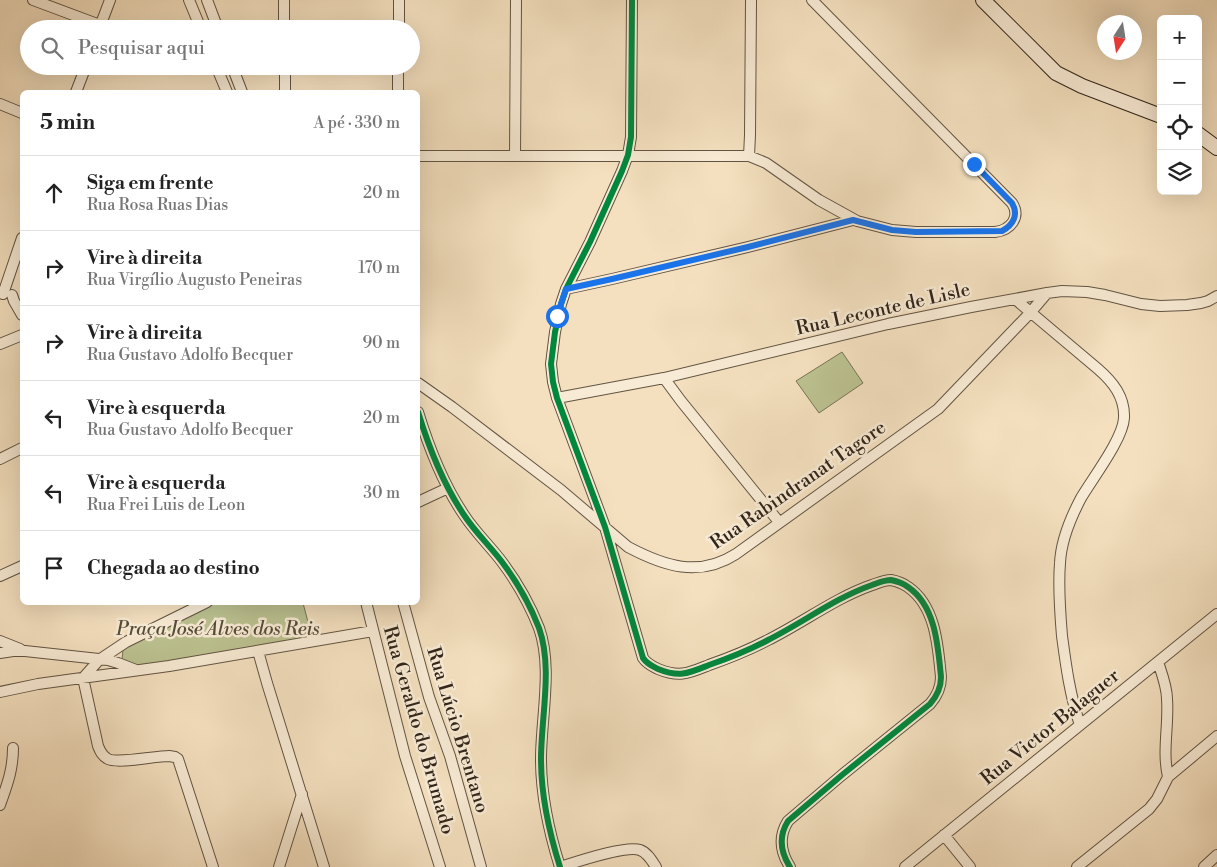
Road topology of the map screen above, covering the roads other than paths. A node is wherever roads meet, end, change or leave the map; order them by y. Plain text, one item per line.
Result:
1 (33, 0) edge
2 (110, 0) edge
3 (189, 0) edge
4 (206, 0) edge
5 (284, 0) edge
6 (399, 0) edge
7 (516, 0) edge
8 (632, 0) edge
9 (751, 0) edge
10 (812, 0) edge
11 (983, 0) edge
12 (83, 20) edge
13 (103, 20) edge
14 (197, 20) edge
15 (214, 20) edge
16 (284, 20) edge
17 (399, 20) edge
18 (83, 75) edge
19 (220, 75) edge
20 (235, 75) edge
21 (285, 75) edge
22 (398, 75) edge
23 (77, 90) edge
24 (226, 90) edge
25 (241, 90) edge
26 (285, 90) edge
27 (398, 90) edge
28 (0, 104) edge
29 (20, 112) edge
30 (1157, 114) edge
31 (1202, 137) edge
32 (1217, 148) edge
33 (420, 156) edge
34 (515, 156) junction
35 (628, 156) junction
36 (748, 156) junction
37 (853, 220) junction
38 (20, 247) edge
39 (566, 289) junction
40 (1047, 293) junction
41 (9, 294) edge
42 (1217, 296) edge
43 (1015, 299) junction
44 (20, 312) edge
45 (1030, 312) junction
46 (20, 336) edge
47 (0, 344) edge
48 (664, 378) junction
49 (420, 384) edge
50 (557, 398) junction
51 (420, 418) edge
52 (20, 449) edge
53 (0, 459) edge
54 (448, 488) junction
55 (420, 501) edge
56 (779, 522) junction
57 (605, 527) junction
58 (20, 567) edge
59 (0, 576) edge
60 (201, 605) edge
61 (367, 605) edge
62 (404, 605) edge
63 (1217, 614) edge
64 (373, 631) junction
65 (0, 641) edge
66 (25, 651) junction
67 (258, 651) junction
68 (0, 653) edge
69 (99, 660) junction
70 (1158, 662) junction
71 (136, 670) junction
72 (83, 678) junction
73 (0, 692) edge
74 (1080, 725) junction
75 (1217, 736) edge
76 (13, 748) dead end
77 (1168, 777) junction
78 (302, 793) junction
79 (0, 804) edge
80 (944, 835) junction
81 (1217, 855) edge
82 (213, 867) edge
83 (280, 867) edge
84 (324, 867) edge
85 (440, 867) edge
86 (481, 867) edge
87 (560, 867) edge
88 (656, 867) edge
89 (790, 867) edge
90 (905, 867) edge
91 (970, 867) edge
92 (1076, 867) edge
93 (1204, 867) edge

1 - 12 street
2 - 13 street
3 - 14 street
4 - 15 street
5 - 16 street
6 - 17 street
7 - 34 street
8 - 35 street
9 - 36 street
10 - 37 street
11 - 30 main road
18 - 23 street
19 - 24 street
20 - 25 street
21 - 26 street
22 - 27 street
28 - 29 street
31 - 32 main road
33 - 34 street
34 - 35 street
35 - 36 street
35 - 39 street
36 - 37 street
37 - 39 street
38 - 41 street
39 - 50 street
40 - 42 street, Rua Leconte de Lisle
40 - 43 street, Rua Leconte de Lisle
40 - 45 street, Rua Rabindranat Tagore
41 - 44 street
43 - 45 street
43 - 48 street, Rua Leconte de Lisle
45 - 56 street, Rua Rabindranat Tagore
45 - 74 street
46 - 47 street
48 - 50 street, Rua Leconte de Lisle
48 - 56 street
49 - 57 street, Rua Rabindranat Tagore
50 - 57 street
51 - 54 street
52 - 53 street
54 - 55 street
54 - 87 street
56 - 57 street, Rua Rabindranat Tagore
57 - 89 street
58 - 59 street
60 - 69 street
61 - 64 street, Rua Geraldo do Brumado
62 - 86 street, Rua Lúcio Brentano
63 - 70 street, Rua Victor Balaguer
64 - 67 street
64 - 85 street, Rua Geraldo do Brumado
65 - 66 street
66 - 68 street
66 - 69 street
67 - 71 street
67 - 78 street
69 - 71 street
69 - 72 street
70 - 74 street, Rua Victor Balaguer
70 - 77 street
71 - 72 street
72 - 73 street
72 - 82 street
74 - 80 street, Rua Victor Balaguer
75 - 77 street
76 - 79 street
77 - 92 street
78 - 83 street
78 - 84 street
80 - 90 street, Rua Victor Balaguer
80 - 91 street
81 - 93 street
87 - 88 street

